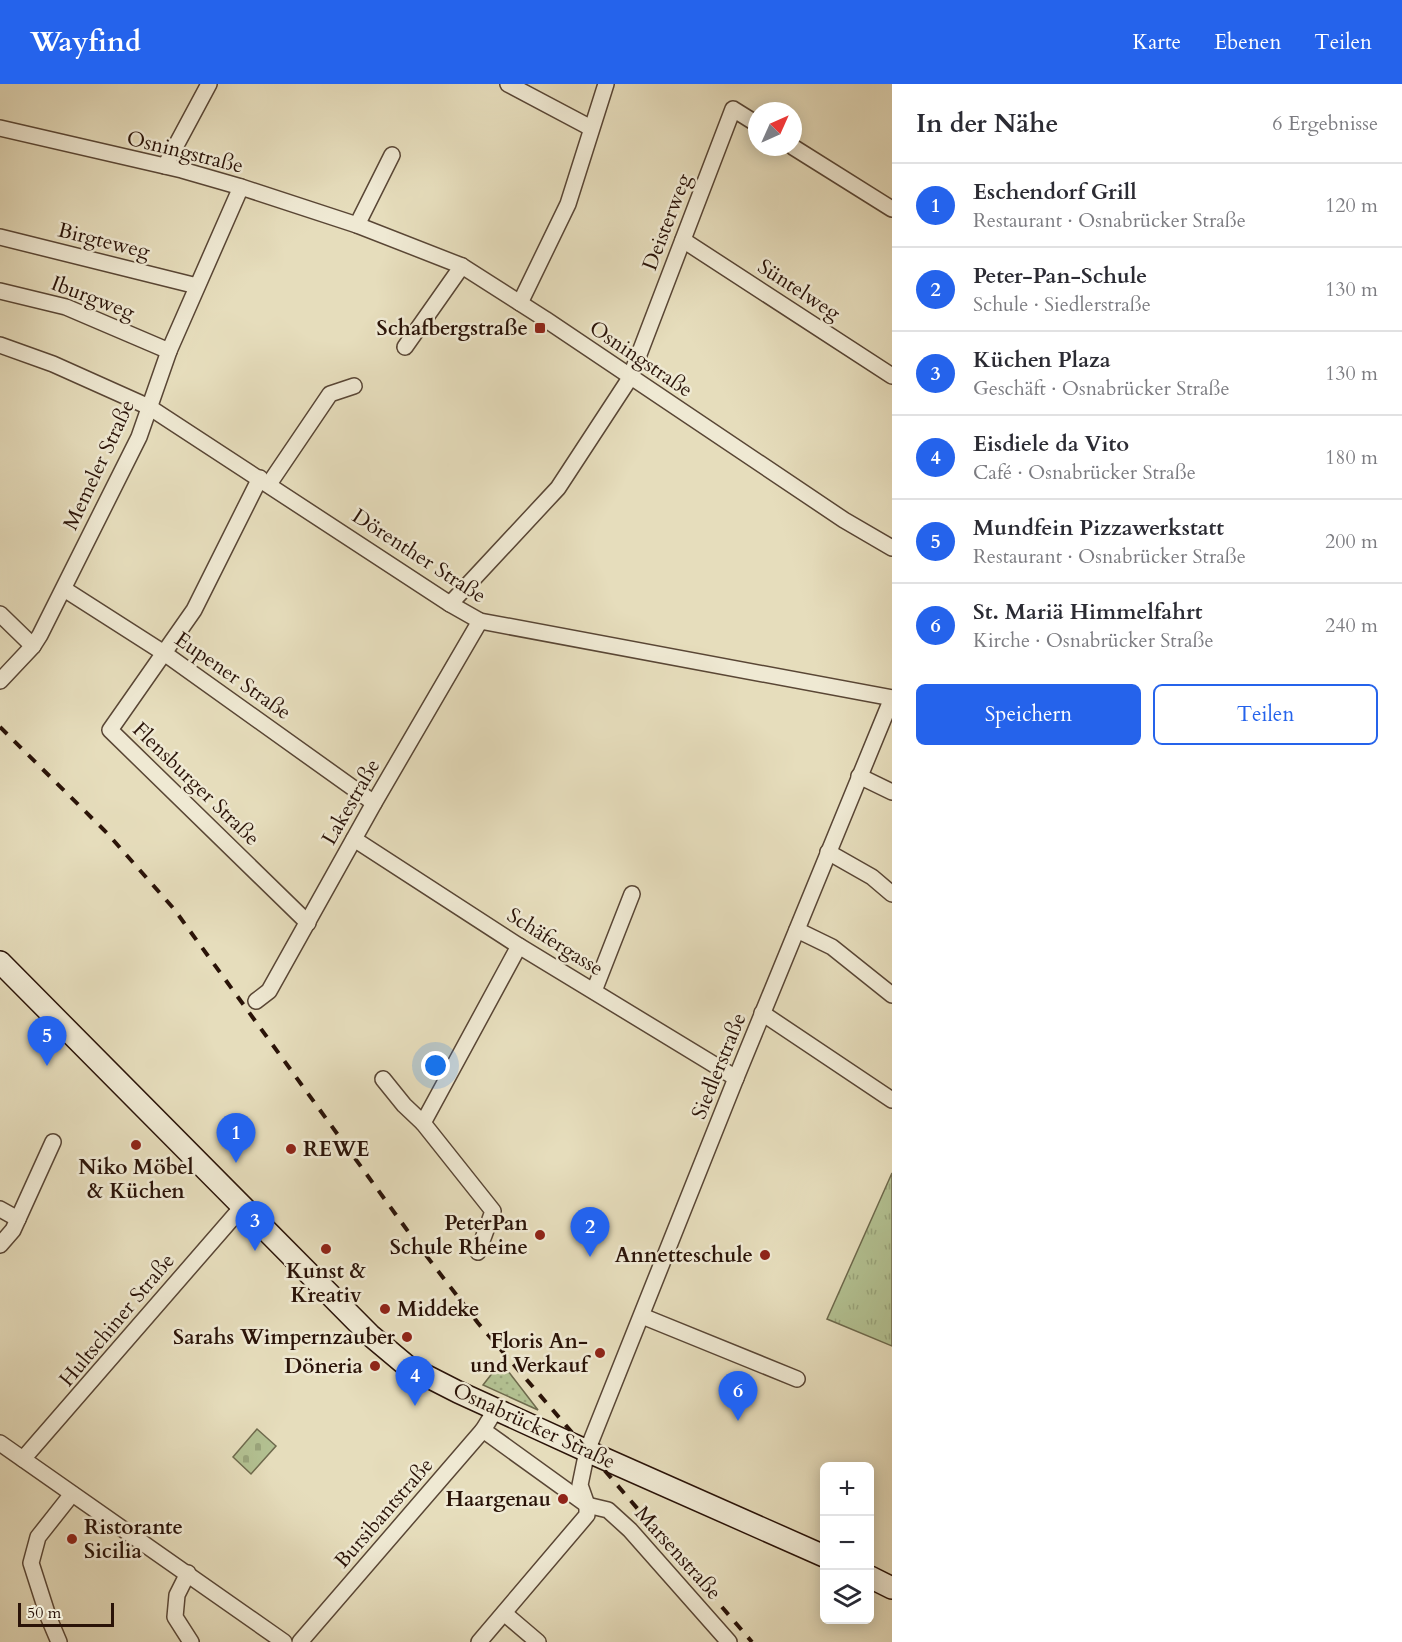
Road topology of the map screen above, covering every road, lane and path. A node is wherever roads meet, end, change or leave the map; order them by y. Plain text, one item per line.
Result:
1 (209, 84) edge
2 (508, 84) edge
3 (606, 84) edge
4 (748, 118) edge
5 (0, 128) edge
6 (591, 128) junction
7 (802, 153) edge
8 (392, 155) dead end
9 (165, 166) junction
10 (241, 187) junction
11 (892, 209) edge
12 (357, 225) junction
13 (0, 237) edge
14 (683, 240) junction
15 (462, 266) junction
16 (197, 286) junction
17 (0, 291) edge
18 (520, 303) junction
19 (0, 345) edge
20 (405, 347) dead end
21 (169, 351) junction
22 (892, 376) edge
23 (630, 378) junction
24 (354, 386) dead end
25 (149, 407) junction
26 (264, 481) junction
27 (892, 548) edge
28 (64, 589) junction
29 (450, 604) junction
30 (0, 614) edge
31 (480, 621) junction
32 (33, 646) junction
33 (164, 652) junction
34 (0, 681) edge
35 (892, 698) edge
36 (859, 776) junction
37 (892, 792) edge
38 (374, 803) junction
39 (354, 839) junction
40 (828, 852) junction
41 (632, 894) dead end
42 (892, 894) edge
43 (308, 923) junction
44 (797, 930) junction
45 (519, 945) junction
46 (0, 962) edge
47 (594, 991) junction
48 (892, 994) edge
49 (256, 1001) dead end
50 (762, 1013) junction
51 (736, 1078) junction
52 (383, 1079) dead end
53 (892, 1100) edge
54 (423, 1123) junction
55 (53, 1142) dead end
56 (242, 1207) junction
57 (0, 1209) edge
58 (18, 1219) junction
59 (0, 1245) edge
60 (478, 1252) dead end
61 (642, 1316) junction
62 (797, 1379) dead end
63 (496, 1409) junction
64 (483, 1430) junction
65 (0, 1443) edge
66 (587, 1451) junction
67 (22, 1459) junction
68 (72, 1494) junction
69 (587, 1505) junction
70 (820, 1554) edge
71 (188, 1573) junction
72 (874, 1579) edge
73 (892, 1587) edge
74 (504, 1613) junction
75 (59, 1642) edge
76 (191, 1642) edge
77 (284, 1642) edge
78 (300, 1642) edge
79 (479, 1642) edge
80 (538, 1642) edge
81 (729, 1642) edge

1 - 9 street
2 - 6 street
3 - 6 street
4 - 14 street, Deisterweg
5 - 9 street, Osningstraße
6 - 18 street
7 - 11 street
8 - 12 street
9 - 10 street, Osningstraße
10 - 12 street, Osningstraße
10 - 16 street, Memeler Straße
12 - 15 street, Osningstraße
13 - 16 street, Birgteweg
14 - 22 street, Süntelweg
14 - 23 street, Deisterweg
15 - 18 street, Osningstraße
15 - 20 street
16 - 21 street, Memeler Straße
17 - 21 street, Iburgweg
18 - 23 street, Osningstraße
19 - 25 street, Dörenther Straße
21 - 25 street, Memeler Straße
23 - 27 street, Osningstraße
23 - 29 street
24 - 26 street, Flensburger Straße
25 - 26 street, Dörenther Straße
25 - 28 street, Memeler Straße
26 - 29 street, Dörenther Straße
26 - 33 street, Flensburger Straße
28 - 32 street, Memeler Straße
28 - 33 street, Eupener Straße
29 - 31 street, Dörenther Straße
30 - 32 street
31 - 35 street, Dörenther Straße
31 - 38 street, Lakestraße
32 - 34 street, Memeler Straße
33 - 38 street, Eupener Straße
33 - 43 street, Flensburger Straße
35 - 36 street, Siedlerstraße
36 - 37 street
36 - 40 street, Siedlerstraße
38 - 39 street, Lakestraße
39 - 43 street, Lakestraße
39 - 45 street, Schäfergasse
40 - 42 street
40 - 44 street, Siedlerstraße
41 - 47 street
43 - 49 street, Lakestraße
44 - 48 street
44 - 50 street, Siedlerstraße
45 - 47 street, Schäfergasse
45 - 54 street
46 - 56 main road, Osnabrücker Straße
47 - 51 street, Schäfergasse
50 - 51 street, Siedlerstraße
50 - 53 street
51 - 61 street, Siedlerstraße
52 - 54 street
54 - 60 street
55 - 58 street
56 - 63 main road, Osnabrücker Straße
56 - 67 street, Hultschiner Straße
57 - 58 street
58 - 59 street
61 - 62 street
61 - 66 street, Siedlerstraße
63 - 64 street, Bursibantstraße
63 - 66 main road, Osnabrücker Straße
64 - 69 street, Osnabrücker Straße
64 - 78 street, Bursibantstraße
65 - 67 street
66 - 69 street, Siedlerstraße
66 - 70 main road, Osnabrücker Straße
67 - 68 street
68 - 71 street
68 - 75 street
69 - 74 street
69 - 81 street, Marsenstraße
71 - 76 street
71 - 77 street
72 - 73 main road
74 - 79 street
74 - 80 street

